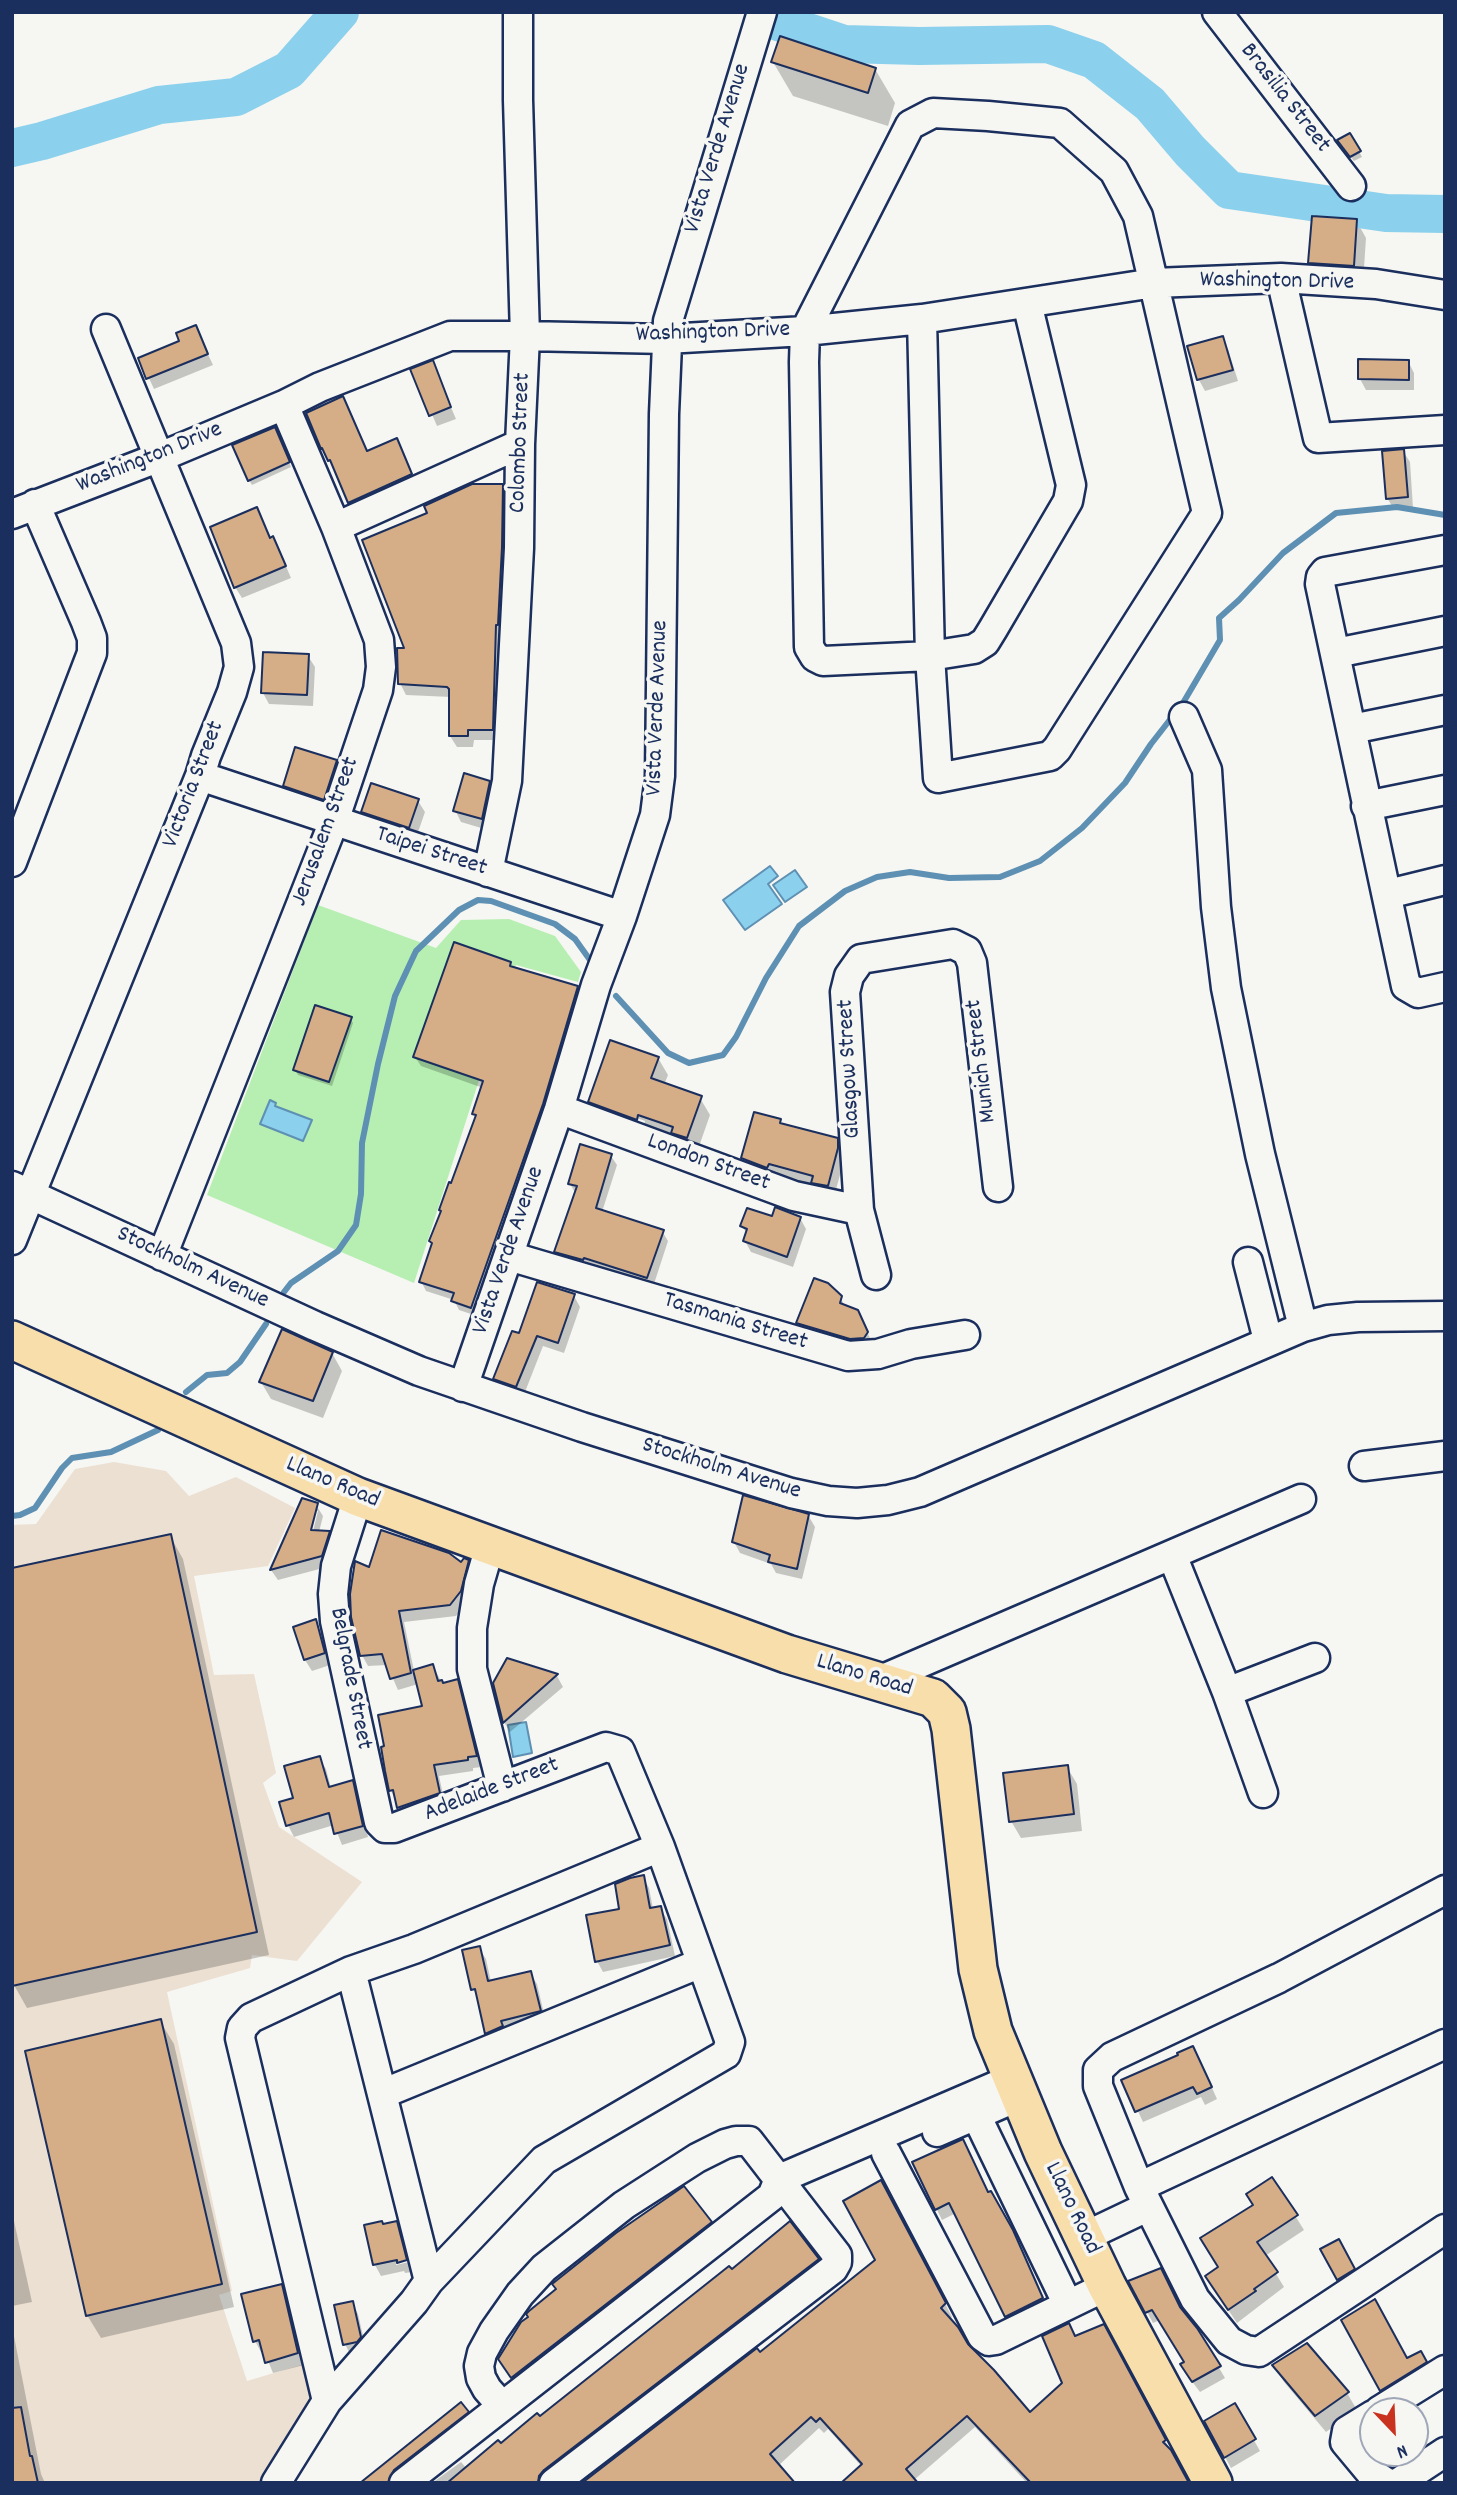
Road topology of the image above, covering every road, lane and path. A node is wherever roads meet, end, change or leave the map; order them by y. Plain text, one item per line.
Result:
1 (518, 12) edge
2 (762, 12) edge
3 (1217, 12) edge
4 (1351, 186) dead end
5 (1281, 278) junction
6 (1154, 283) junction
7 (1445, 295) edge
8 (1027, 303) junction
9 (922, 320) junction
10 (106, 329) dead end
11 (805, 331) junction
12 (525, 336) junction
13 (666, 339) junction
14 (284, 405) junction
15 (1445, 430) edge
16 (520, 444) junction
17 (160, 457) junction
18 (24, 509) edge
19 (336, 527) junction
20 (1445, 550) edge
21 (1445, 631) edge
22 (1336, 653) junction
23 (930, 656) junction
24 (1445, 710) edge
25 (1184, 718) dead end
26 (1352, 729) junction
27 (200, 776) junction
28 (1445, 790) edge
29 (1366, 806) junction
30 (334, 821) junction
31 (12, 862) edge
32 (488, 872) junction
33 (1445, 880) edge
34 (1388, 894) junction
35 (622, 916) junction
36 (953, 944) joint
37 (1445, 987) edge
38 (559, 1109) junction
39 (998, 1187) dead end
40 (21, 1190) edge
41 (859, 1210) junction
42 (12, 1240) edge
43 (162, 1255) junction
44 (509, 1256) junction
45 (1248, 1262) dead end
46 (876, 1275) dead end
47 (1445, 1316) edge
48 (1303, 1327) junction
49 (965, 1335) dead end
50 (12, 1340) edge
51 (1268, 1340) junction
52 (463, 1387) junction
53 (1445, 1457) edge
54 (1364, 1466) dead end
55 (358, 1497) junction
56 (1301, 1499) dead end
57 (490, 1546) junction
58 (1172, 1555) junction
59 (1315, 1658) dead end
60 (876, 1682) junction
61 (1227, 1692) junction
62 (502, 1787) junction
63 (1263, 1793) dead end
64 (379, 1822) joint
65 (660, 1847) junction
66 (1445, 1890) edge
67 (701, 1963) junction
68 (352, 1971) junction
69 (1445, 2044) edge
70 (1015, 2088) junction
71 (382, 2094) junction
72 (976, 2116) junction
73 (886, 2153) junction
74 (780, 2190) junction
75 (1143, 2197) junction
76 (1445, 2229) edge
77 (1084, 2237) junction
78 (429, 2281) junction
79 (1107, 2286) junction
80 (1068, 2305) junction
81 (1445, 2370) edge
82 (1402, 2397) edge
83 (327, 2401) junction
84 (502, 2406) junction
85 (1359, 2424) edge
86 (1445, 2452) edge
87 (1359, 2459) edge
88 (1366, 2467) edge
89 (276, 2483) edge
90 (404, 2483) edge
91 (554, 2483) edge
92 (1213, 2483) edge
93 (1387, 2483) edge
94 (1398, 2483) edge

1 - 12 street, Colombo Street
2 - 13 street, Vista Verde Avenue
3 - 4 street, Brasilia Street
5 - 6 street, Washington Drive
5 - 7 street, Washington Drive
5 - 15 street
6 - 8 street, Washington Drive
6 - 11 street
6 - 23 street
8 - 9 street, Washington Drive
8 - 23 street
9 - 11 street, Washington Drive
9 - 23 street
10 - 17 street, Victoria Street
11 - 13 street, Washington Drive
11 - 23 street
12 - 13 street, Washington Drive
12 - 14 street, Washington Drive
12 - 16 street, Colombo Street
13 - 35 street, Vista Verde Avenue
14 - 17 street, Washington Drive
14 - 19 street, Jerusalem Street
16 - 19 street
16 - 32 street, Colombo Street
17 - 18 street, Washington Drive
17 - 27 street, Victoria Street
18 - 31 street
19 - 30 street, Jerusalem Street
20 - 22 street
21 - 22 street
22 - 26 street
24 - 26 street
25 - 48 street
26 - 29 street
27 - 30 street, Taipei Street
27 - 40 street, Victoria Street
28 - 29 street
29 - 34 street
30 - 32 street, Taipei Street
30 - 43 street, Jerusalem Street
32 - 35 street, Taipei Street
33 - 34 street
34 - 37 street
35 - 38 street, Vista Verde Avenue
36 - 39 street, Munich Street
36 - 41 street, Glasgow Street
38 - 41 street, London Street
38 - 44 street, Vista Verde Avenue
40 - 42 street, Victoria Street
40 - 43 street, Stockholm Avenue
41 - 46 street, Glasgow Street
43 - 52 street, Stockholm Avenue
44 - 49 street, Tasmania Street
44 - 52 street, Vista Verde Avenue
45 - 51 street
47 - 48 street, Stockholm Avenue
48 - 51 street, Stockholm Avenue
50 - 55 main road, Llano Road
51 - 52 street, Stockholm Avenue
53 - 54 street
55 - 57 main road, Llano Road
55 - 64 street, Belgrade Street
56 - 58 street
57 - 60 main road, Llano Road
57 - 62 street
58 - 60 street
58 - 61 street
59 - 61 street
60 - 70 main road, Llano Road
61 - 63 street
62 - 64 street, Adelaide Street
62 - 65 street, Adelaide Street
65 - 67 street
65 - 68 street
66 - 75 street
67 - 71 street
67 - 78 street
68 - 71 street
68 - 83 street
69 - 75 street
70 - 72 street
70 - 74 street
70 - 77 main road, Llano Road
71 - 78 street
72 - 73 street
72 - 80 street
73 - 74 street
73 - 80 street
74 - 84 street
74 - 84 street
74 - 91 street
75 - 76 street
75 - 77 street
77 - 79 main road, Llano Road
78 - 83 street
79 - 80 street
79 - 92 main road, Llano Road
81 - 82 street
83 - 89 street
84 - 90 street
85 - 87 street
86 - 94 street
88 - 93 street

